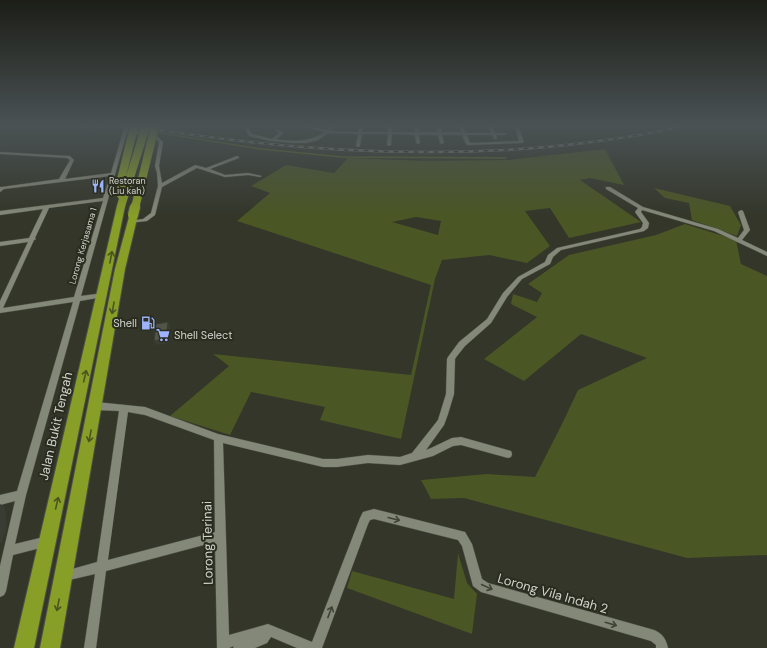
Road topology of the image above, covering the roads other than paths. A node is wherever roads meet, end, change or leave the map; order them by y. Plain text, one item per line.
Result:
1 (55, 156) edge
2 (118, 156) edge
3 (127, 156) edge
4 (139, 156) edge
5 (145, 156) edge
6 (153, 156) edge
7 (159, 156) edge
8 (234, 156) edge
9 (236, 156) edge
10 (243, 159) dead end
11 (206, 169) junction
12 (113, 174) junction
13 (260, 176) dead end
14 (61, 181) junction
15 (160, 186) junction
16 (608, 188) dead end
17 (1, 189) edge
18 (106, 199) junction
19 (47, 206) junction
20 (642, 208) junction
21 (741, 212) dead end
22 (0, 213) edge
23 (126, 214) junction
24 (33, 239) junction
25 (739, 240) junction
26 (0, 244) edge
27 (767, 254) edge
28 (103, 295) junction
29 (77, 299) junction
30 (0, 309) edge
31 (96, 406) junction
32 (124, 408) junction
33 (218, 438) junction
34 (508, 454) dead end
35 (415, 457) junction
36 (21, 495) junction
37 (0, 500) edge
38 (220, 536) junction
39 (48, 541) junction
40 (9, 551) junction
41 (103, 567) junction
42 (63, 577) junction
43 (0, 591) edge
44 (268, 630) junction
45 (223, 646) edge
46 (24, 648) edge
47 (50, 648) edge
48 (90, 648) edge
49 (239, 648) edge
50 (311, 648) edge
51 (316, 648) edge
52 (662, 648) edge

1 - 14 street
2 - 12 street, Lorong Kerjasama 1
3 - 23 highway, bridge
4 - 23 highway, bridge
5 - 23 highway, bridge
6 - 23 highway
7 - 15 street, Lorong Kerjasama 1
8 - 11 street
9 - 10 street
11 - 13 street
11 - 15 street
12 - 14 street
12 - 18 street, Lorong Kerjasama 1
14 - 17 street
15 - 23 street
16 - 20 street
18 - 19 street
18 - 29 street, Lorong Kerjasama 1
19 - 22 street
19 - 24 street
20 - 25 street
20 - 35 street
21 - 25 street
28 -> 23 highway, Jalan Bukit Tengah
23 -> 31 highway
24 - 26 street
24 - 30 street
25 - 27 street
28 - 29 street
39 -> 28 highway, Jalan Bukit Tengah
29 - 30 street
29 - 36 street, Lorong Kerjasama 1
31 - 32 street
31 -> 42 highway
32 - 33 street
32 - 41 street
33 - 35 street
33 - 38 street, Lorong Terinai
34 - 35 street
36 - 37 street
36 - 40 street, Lorong Kerjasama 1
38 - 41 street
38 - 45 street, Lorong Terinai
39 - 40 street
39 - 46 highway, Jalan Bukit Tengah
40 - 43 street, Lorong Kerjasama 1
41 - 42 street
41 - 48 street
42 -> 47 highway
44 - 45 street
44 - 49 street
44 - 50 street
51 -> 52 street, Lorong Vila Indah 2

